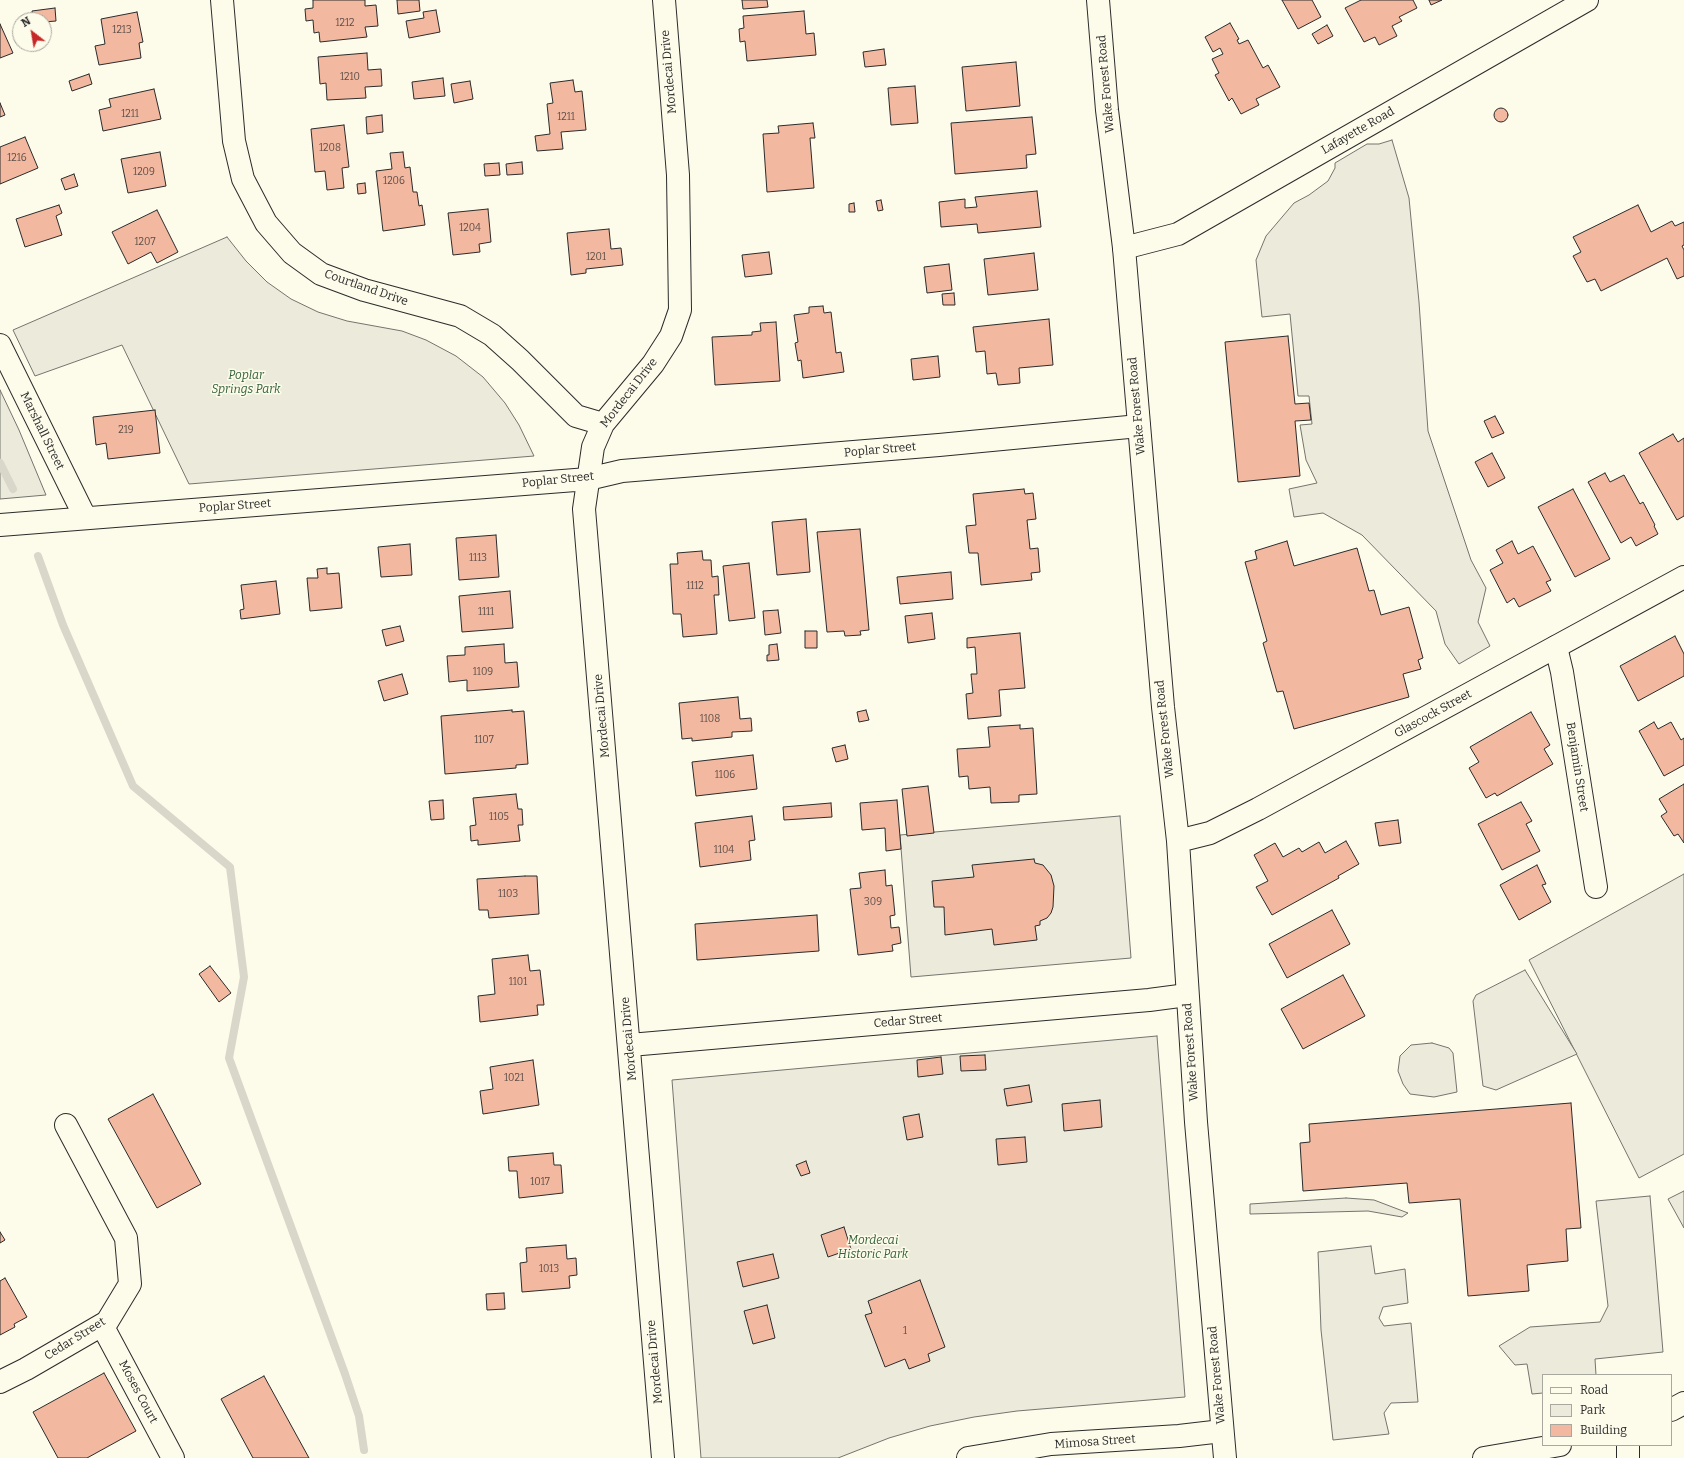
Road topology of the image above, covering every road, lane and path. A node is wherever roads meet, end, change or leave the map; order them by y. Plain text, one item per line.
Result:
1 (222, 0) edge
2 (664, 0) edge
3 (1098, 0) edge
4 (1587, 0) edge
5 (1124, 248) junction
6 (0, 345) edge
7 (603, 424) junction
8 (1139, 426) junction
9 (588, 479) junction
10 (85, 517) junction
11 (0, 525) edge
12 (1684, 577) edge
13 (1556, 647) junction
14 (1178, 841) junction
15 (1596, 886) dead end
16 (1187, 995) junction
17 (630, 1045) junction
18 (66, 1125) dead end
19 (102, 1325) junction
20 (0, 1382) edge
21 (1684, 1403) edge
22 (1672, 1409) edge
23 (1222, 1431) junction
24 (1554, 1446) edge
25 (1628, 1446) edge
26 (174, 1458) edge
27 (663, 1458) edge
28 (968, 1458) edge
29 (1225, 1458) edge
30 (1484, 1458) edge
31 (1628, 1458) edge

1 - 7 street, Courtland Drive
2 - 7 street, Mordecai Drive
3 - 5 street, Wake Forest Road
4 - 5 street, Lafayette Road
5 - 8 street, Wake Forest Road
6 - 10 street, Marshall Street
7 - 9 street, Mordecai Drive
8 - 9 street, Poplar Street
8 - 14 street, Wake Forest Road
9 - 10 street, Poplar Street
9 - 17 street, Mordecai Drive
10 - 11 street, Poplar Street
12 - 13 street, Glascock Street
13 - 14 street, Glascock Street
13 - 15 street, Benjamin Street
14 - 16 street, Wake Forest Road
16 - 17 street, Cedar Street
16 - 23 street, Wake Forest Road
17 - 27 street, Mordecai Drive
18 - 19 street, Cedar Street
19 - 20 street, Cedar Street
19 - 26 street, Moses Court
21 - 22 street
23 - 28 street, Mimosa Street
23 - 29 street, Wake Forest Road
24 - 30 street
25 - 31 street

